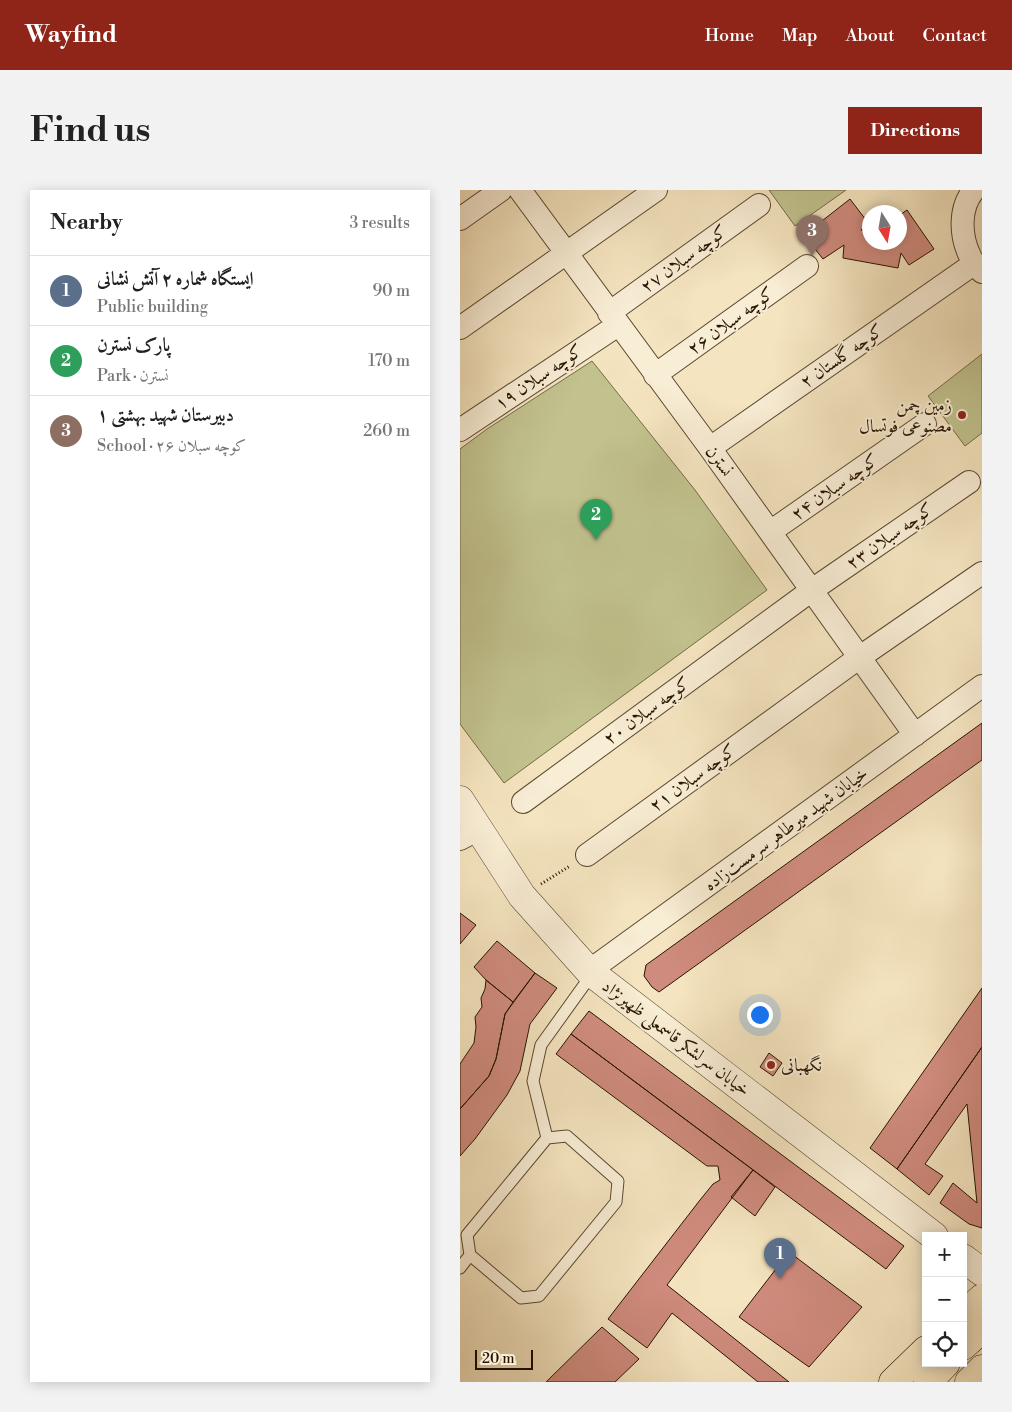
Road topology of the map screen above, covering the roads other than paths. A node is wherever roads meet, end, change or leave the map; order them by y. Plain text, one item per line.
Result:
1 (501, 190) edge
2 (520, 190) edge
3 (656, 190) edge
4 (974, 190) edge
5 (759, 205) dead end
6 (460, 219) edge
7 (566, 253) junction
8 (807, 266) dead end
9 (979, 268) edge
10 (614, 319) junction
11 (460, 328) edge
12 (655, 375) junction
13 (925, 424) dead end
14 (460, 430) edge
15 (710, 448) junction
16 (969, 482) dead end
17 (770, 532) junction
18 (982, 573) edge
19 (812, 590) junction
20 (860, 657) junction
21 (982, 686) edge
22 (915, 735) junction
23 (460, 800) edge
24 (522, 802) dead end
25 (470, 834) edge
26 (587, 855) road end
27 (591, 972) junction
28 (546, 1138) junction
29 (929, 1232) edge
30 (470, 1255) junction
31 (967, 1261) edge
32 (460, 1268) edge
33 (982, 1272) edge
34 (982, 1298) edge
35 (967, 1311) edge
36 (982, 1329) edge
37 (967, 1342) edge
38 (922, 1354) edge
39 (942, 1367) edge
40 (893, 1382) edge
41 (928, 1382) edge

1 - 6 street
2 - 7 street, نسترن
3 - 7 street
4 - 9 street
5 - 10 street, کوچه سبلان ۲۷
7 - 10 street, نسترن
7 - 11 street
8 - 12 street, کوچه سبلان ۲۶
9 - 15 street, کوچه گلستان ۲
10 - 12 street, نسترن
10 - 14 street, کوچه سبلان ۱۹
12 - 15 street, نسترن
13 - 17 street, کوچه سبلان ۲۴
15 - 17 street, نسترن
16 - 19 street, کوچه سبلان ۲۳
17 - 19 street, نسترن
18 - 20 street, کوچه سبلان ۲۱
19 - 20 street, نسترن
19 - 24 street, کوچه سبلان ۲۰
20 - 22 street, نسترن
20 - 26 street, کوچه سبلان ۲۱
21 - 22 street, خیابان شهید میرطاهر سرمست‌زاده
22 - 27 street, خیابان شهید میرطاهر سرمست‌زاده
23 - 25 street, خیابان سرلشکر قاسمعلی ظهیرنژاد
25 - 27 street, خیابان سرلشکر قاسمعلی ظهیرنژاد
27 - 28 lane
27 - 29 street, خیابان سرلشکر قاسمعلی ظهیرنژاد
28 - 30 lane
28 - 30 lane
30 - 32 lane
31 - 33 street
34 - 35 main road
36 - 37 main road
38 - 40 main road
39 - 41 main road

